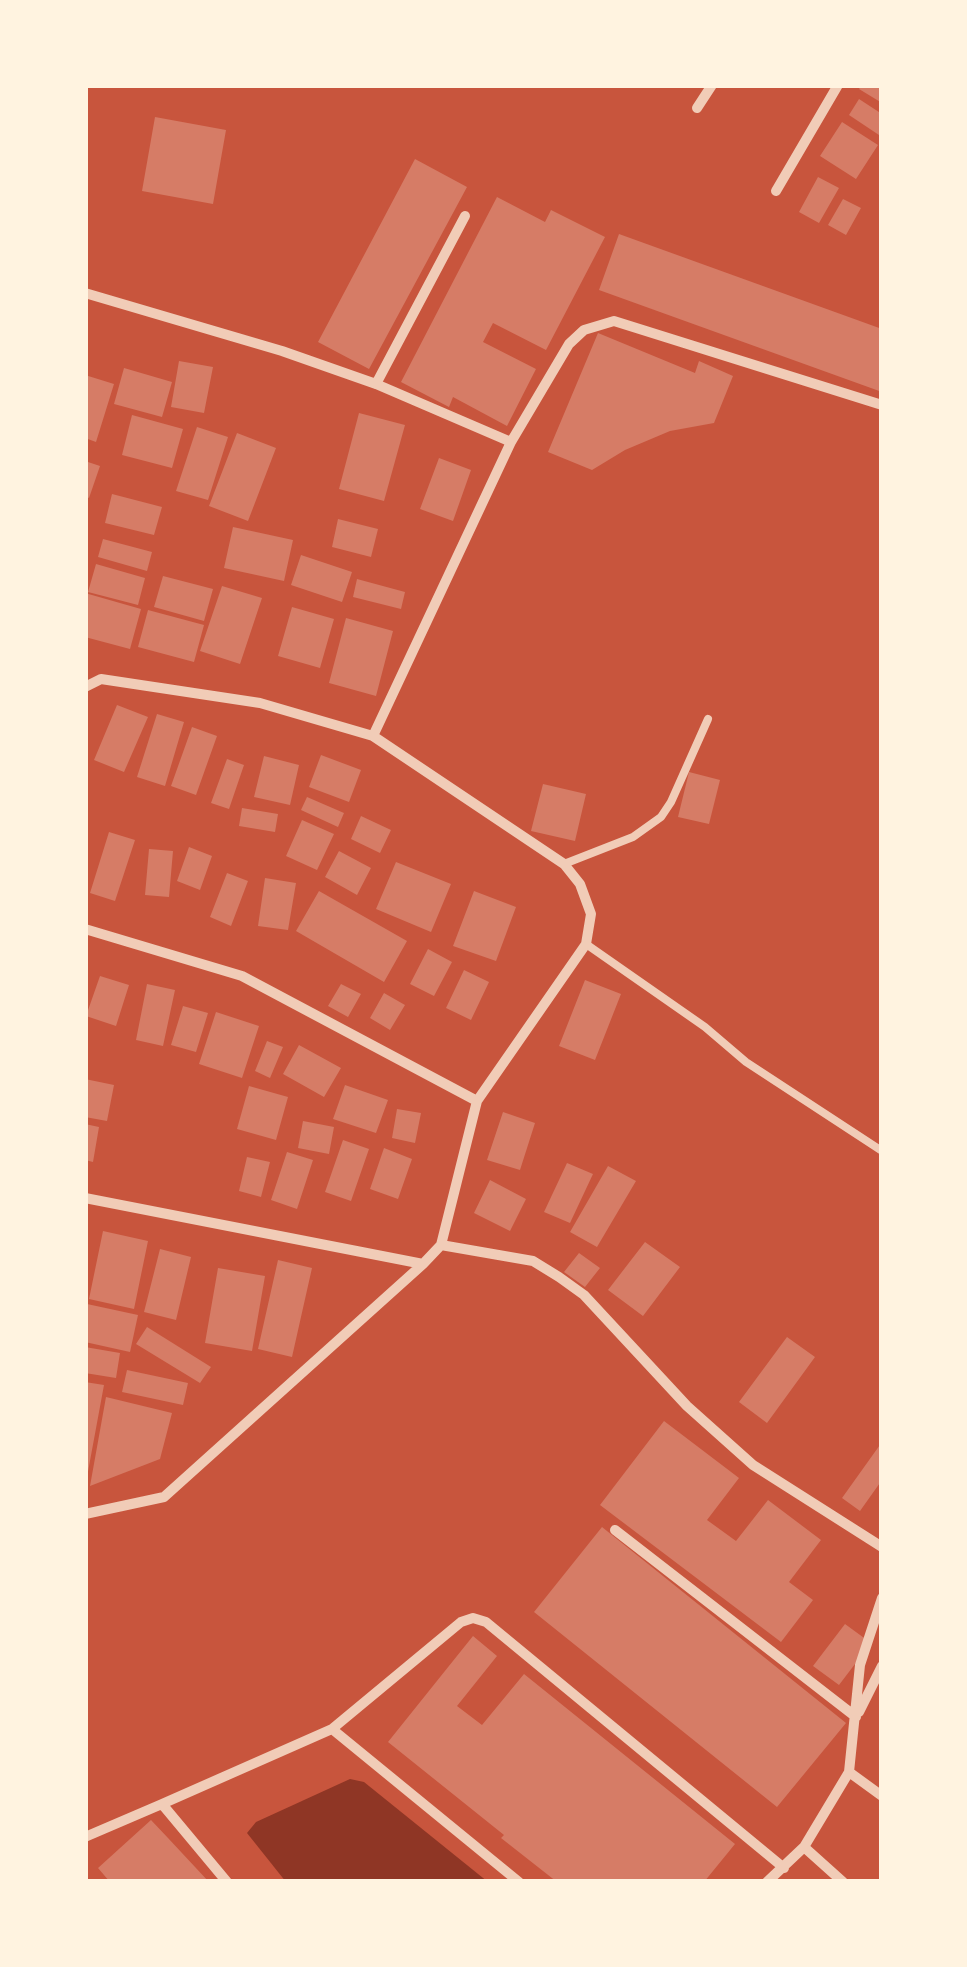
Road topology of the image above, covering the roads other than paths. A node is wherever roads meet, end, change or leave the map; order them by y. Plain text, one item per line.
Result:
1 (712, 85) edge
2 (838, 85) edge
3 (698, 108) dead end
4 (776, 190) dead end
5 (465, 216) dead end
6 (85, 294) edge
7 (376, 384) junction
8 (882, 405) edge
9 (510, 442) junction
10 (85, 687) edge
11 (708, 720) dead end
12 (373, 736) junction
13 (564, 864) junction
14 (85, 929) edge
15 (586, 944) junction
16 (478, 1102) junction
17 (882, 1151) edge
18 (85, 1198) edge
19 (440, 1245) junction
20 (424, 1264) junction
21 (85, 1514) edge
22 (615, 1530) dead end
23 (882, 1546) edge
24 (882, 1598) edge
25 (882, 1666) edge
26 (856, 1718) junction
27 (332, 1728) junction
28 (849, 1772) junction
29 (882, 1796) edge
30 (162, 1804) junction
31 (85, 1837) edge
32 (804, 1847) junction
33 (784, 1868) junction
34 (227, 1882) edge
35 (519, 1882) edge
36 (767, 1882) edge
37 (843, 1882) edge

1 - 3 street
2 - 4 street
5 - 7 street
6 - 7 street
7 - 9 street
8 - 9 street
9 - 12 street
10 - 12 street
11 - 13 lane
12 - 13 street
13 - 15 street
14 - 16 street
15 - 16 street
15 - 17 lane
16 - 19 street
18 - 20 street
19 - 20 street
19 - 23 street
20 - 21 street
22 - 26 street
24 - 26 street
25 - 26 street
26 - 28 street
27 - 30 street
27 - 33 street
27 - 35 street
28 - 29 street
28 - 32 street
30 - 31 street
30 - 34 street
32 - 33 street
32 - 37 street
33 - 36 street

